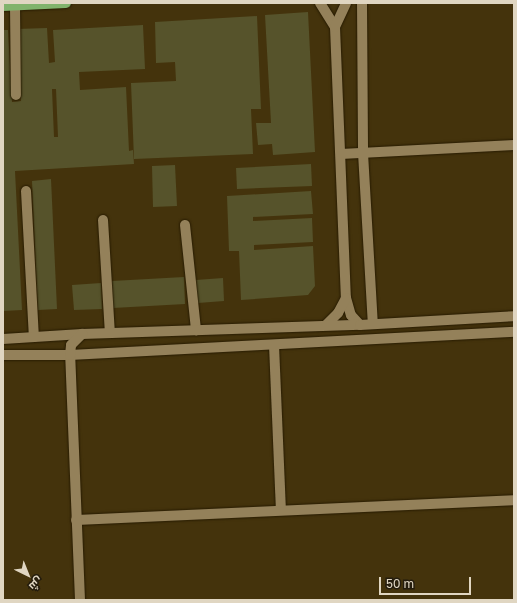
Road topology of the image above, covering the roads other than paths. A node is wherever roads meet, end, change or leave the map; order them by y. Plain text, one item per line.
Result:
1 (66, 3) edge
2 (320, 3) edge
3 (346, 3) edge
4 (362, 3) edge
5 (27, 4) edge
6 (3, 6) edge
7 (15, 6) junction
8 (335, 27) junction
9 (16, 95) dead end
10 (514, 145) edge
11 (363, 153) junction
12 (341, 154) junction
13 (26, 191) dead end
14 (103, 220) dead end
15 (185, 225) dead end
16 (346, 298) junction
17 (514, 316) edge
18 (373, 324) junction
19 (326, 325) junction
20 (360, 325) junction
21 (196, 330) junction
22 (514, 332) edge
23 (110, 333) junction
24 (82, 334) junction
25 (34, 337) junction
26 (3, 339) edge
27 (274, 344) junction
28 (3, 355) edge
29 (70, 355) junction
30 (514, 500) edge
31 (281, 510) junction
32 (76, 520) junction
33 (80, 600) edge

1 - 5 main road
2 - 8 street
3 - 8 street
4 - 11 street
5 - 7 main road
6 - 7 main road
7 - 9 street
8 - 12 street
10 - 11 street
11 - 12 street
11 - 18 street
12 - 16 street
13 - 25 street
14 - 23 street
15 - 21 street
16 - 19 street
16 - 20 street
17 - 18 street
18 - 20 street
19 - 20 street
19 - 21 street
21 - 23 street
22 - 27 street
23 - 24 street
24 - 25 street
24 - 29 street
25 - 26 street
27 - 29 street
27 - 31 street
28 - 29 street
29 - 32 street
30 - 31 street
31 - 32 street
32 - 33 street

